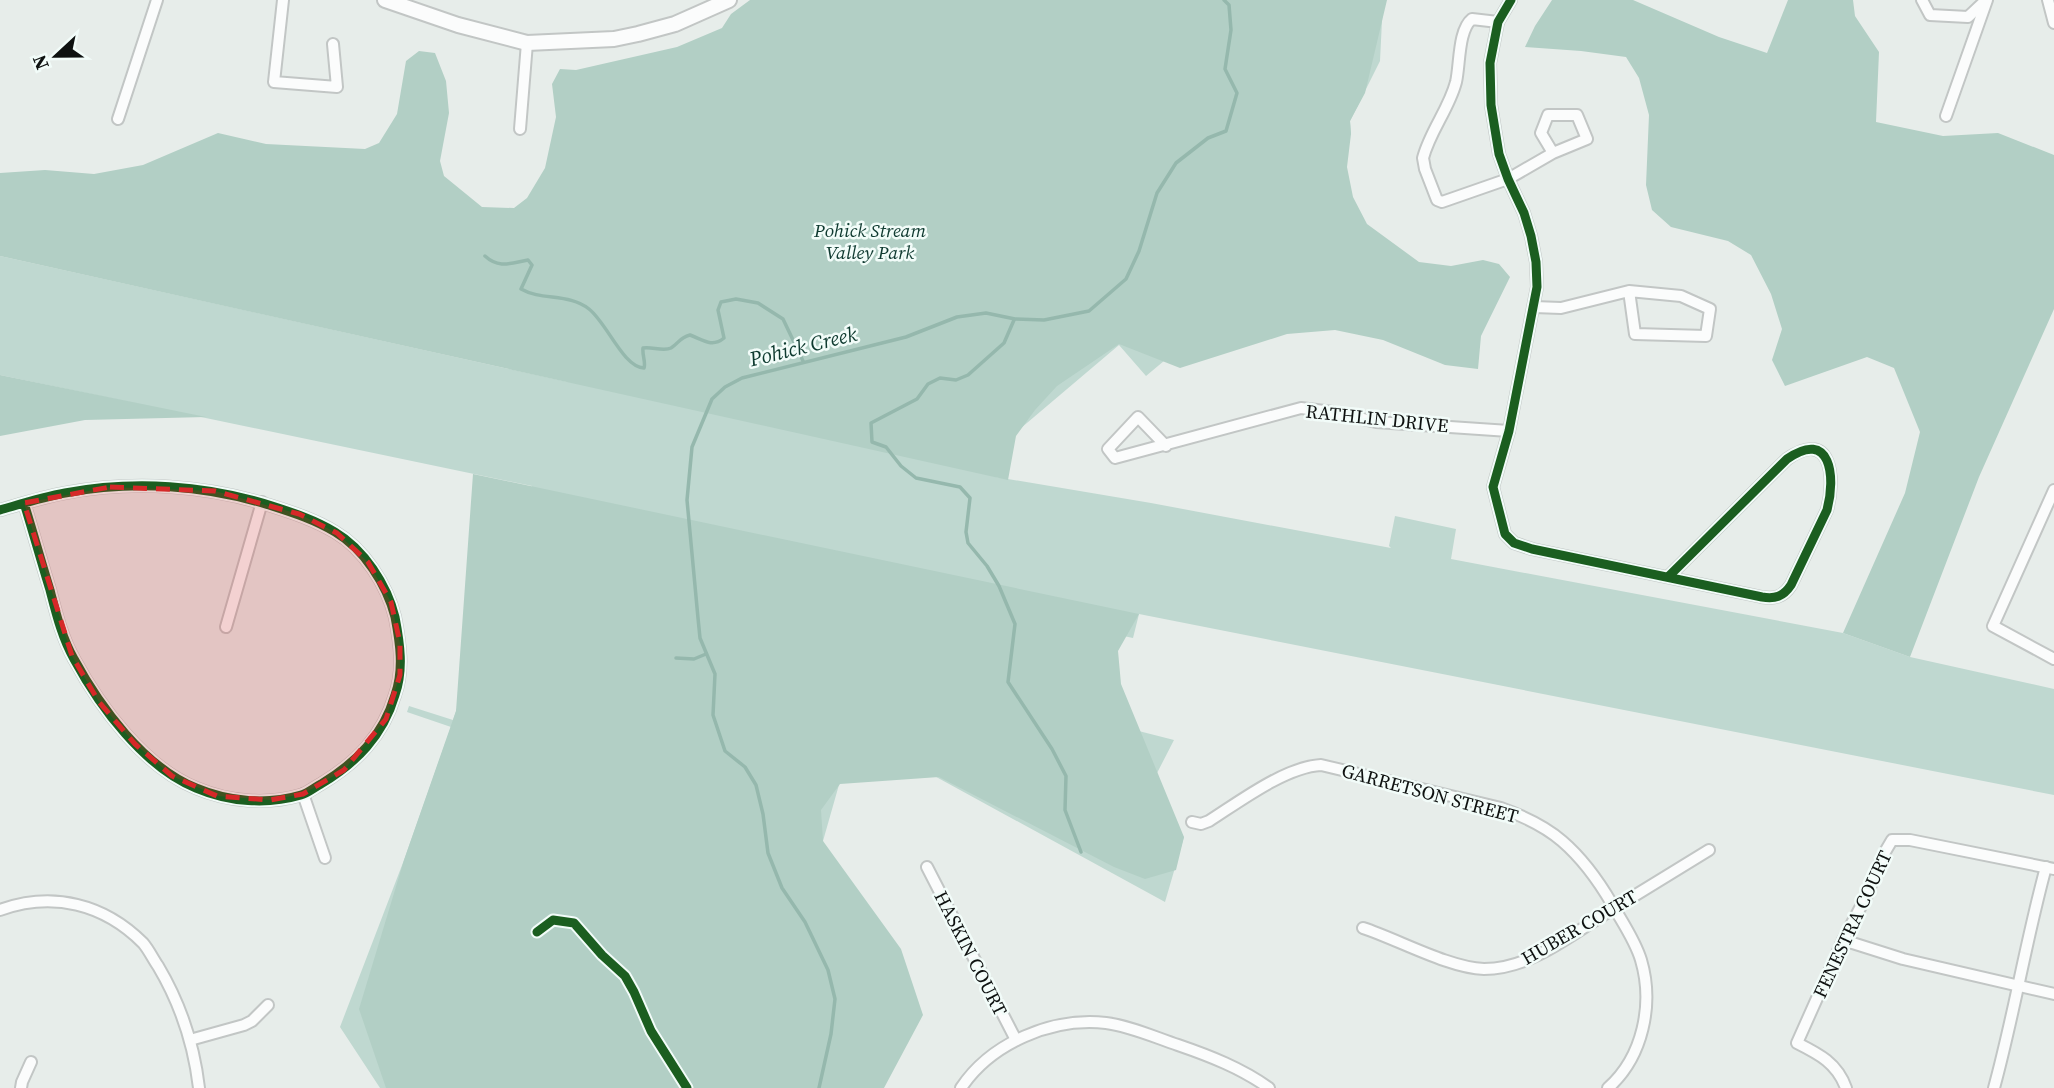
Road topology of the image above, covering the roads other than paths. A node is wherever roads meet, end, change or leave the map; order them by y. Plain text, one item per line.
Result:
1 (157, 0) edge
2 (283, 0) edge
3 (385, 0) edge
4 (729, 0) edge
5 (1511, 0) edge
6 (1922, 0) edge
7 (1986, 0) edge
8 (2048, 0) edge
9 (1498, 22) junction
10 (2054, 23) edge
11 (527, 43) junction
12 (333, 44) dead end
13 (1946, 116) dead end
14 (118, 119) dead end
15 (520, 129) dead end
16 (1553, 153) junction
17 (1508, 178) junction
18 (1629, 291) junction
19 (1534, 307) junction
20 (1508, 431) junction
21 (1166, 446) junction
22 (2054, 490) edge
23 (262, 502) junction
24 (24, 503) junction
25 (0, 510) edge
26 (1668, 578) junction
27 (226, 627) dead end
28 (2054, 659) edge
29 (303, 794) junction
30 (1192, 822) dead end
31 (1709, 850) dead end
32 (325, 858) dead end
33 (927, 867) dead end
34 (2050, 868) edge
35 (1614, 908) junction
36 (0, 910) edge
37 (1363, 928) dead end
38 (1843, 940) junction
39 (2019, 985) junction
40 (2054, 994) edge
41 (268, 1006) dead end
42 (190, 1040) junction
43 (1016, 1040) junction
44 (31, 1062) dead end
45 (22, 1088) edge
46 (199, 1088) edge
47 (961, 1088) edge
48 (1269, 1088) edge
49 (1608, 1088) edge
50 (1846, 1088) edge
51 (1994, 1088) edge

1 - 14 street
2 - 12 street
3 - 11 street
4 - 11 street
5 - 9 street
6 - 7 street
7 - 13 street
8 - 10 street
9 - 17 street
9 - 17 street
11 - 15 street
16 - 16 street
16 - 17 street
17 - 19 street
18 - 18 street
18 - 19 street
19 - 20 street
20 - 21 street, RATHLIN DRIVE
20 - 26 street
21 - 21 street, RATHLIN DRIVE
22 - 28 street
23 - 24 street
23 - 27 street
23 - 29 street
24 - 25 street
24 - 29 street
26 - 26 street
29 - 32 street
30 - 35 street, GARRETSON STREET
31 - 35 street, HUBER COURT
33 - 43 street, HASKIN COURT
34 - 38 street, FENESTRA COURT
34 - 39 street
35 - 37 street, HUBER COURT
35 - 49 street, GARRETSON STREET
36 - 42 street
38 - 39 street
38 - 50 street, FENESTRA COURT
39 - 40 street
39 - 51 street
41 - 42 street
42 - 46 street
43 - 47 street
43 - 48 street
44 - 45 street

